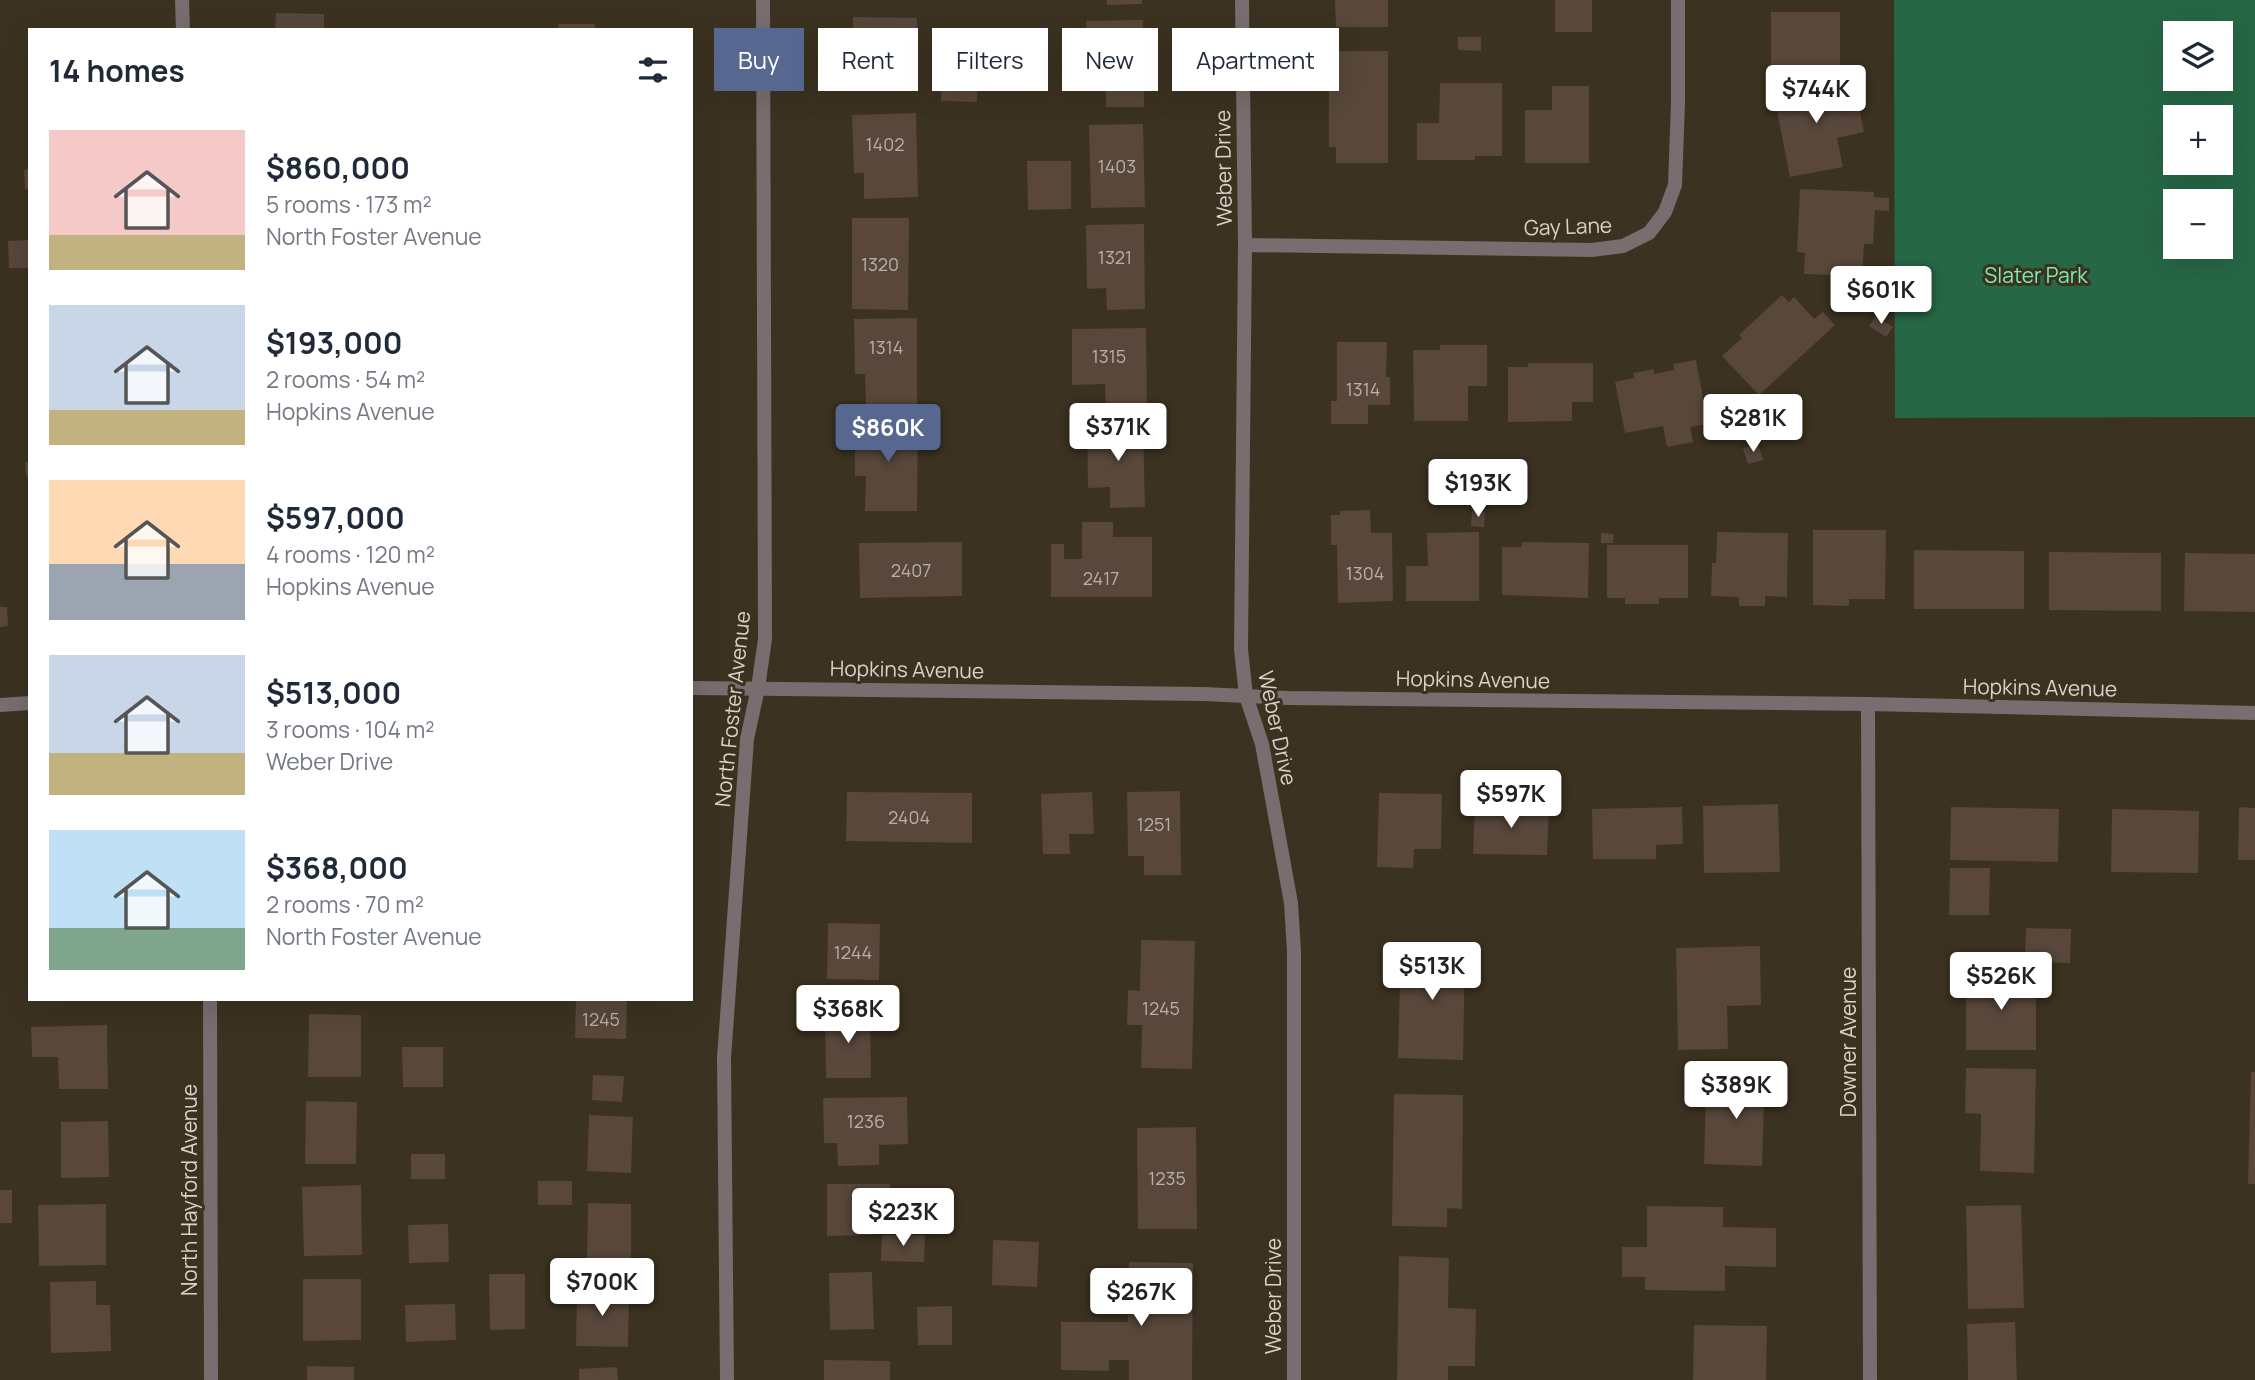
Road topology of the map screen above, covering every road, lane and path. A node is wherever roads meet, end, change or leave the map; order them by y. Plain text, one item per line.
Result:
1 (182, 0) edge
2 (763, 0) edge
3 (1242, 0) edge
4 (1678, 0) edge
5 (183, 28) edge
6 (1245, 246) junction
7 (693, 688) edge
8 (758, 688) junction
9 (1246, 696) junction
10 (28, 703) edge
11 (1868, 704) junction
12 (0, 705) edge
13 (2255, 713) edge
14 (210, 1001) edge
15 (211, 1380) edge
16 (727, 1380) edge
17 (1294, 1380) edge
18 (1870, 1380) edge

1 - 5 street
2 - 8 street, North Foster Avenue
3 - 6 street, Weber Drive
4 - 6 street, Gay Lane
6 - 9 street, Weber Drive
7 - 8 street, Hopkins Avenue
8 - 9 street, Hopkins Avenue
8 - 16 street, North Foster Avenue
9 - 11 street, Hopkins Avenue
9 - 17 street, Weber Drive
10 - 12 street
11 - 13 street, Hopkins Avenue
11 - 18 street, Downer Avenue
14 - 15 street, North Hayford Avenue

